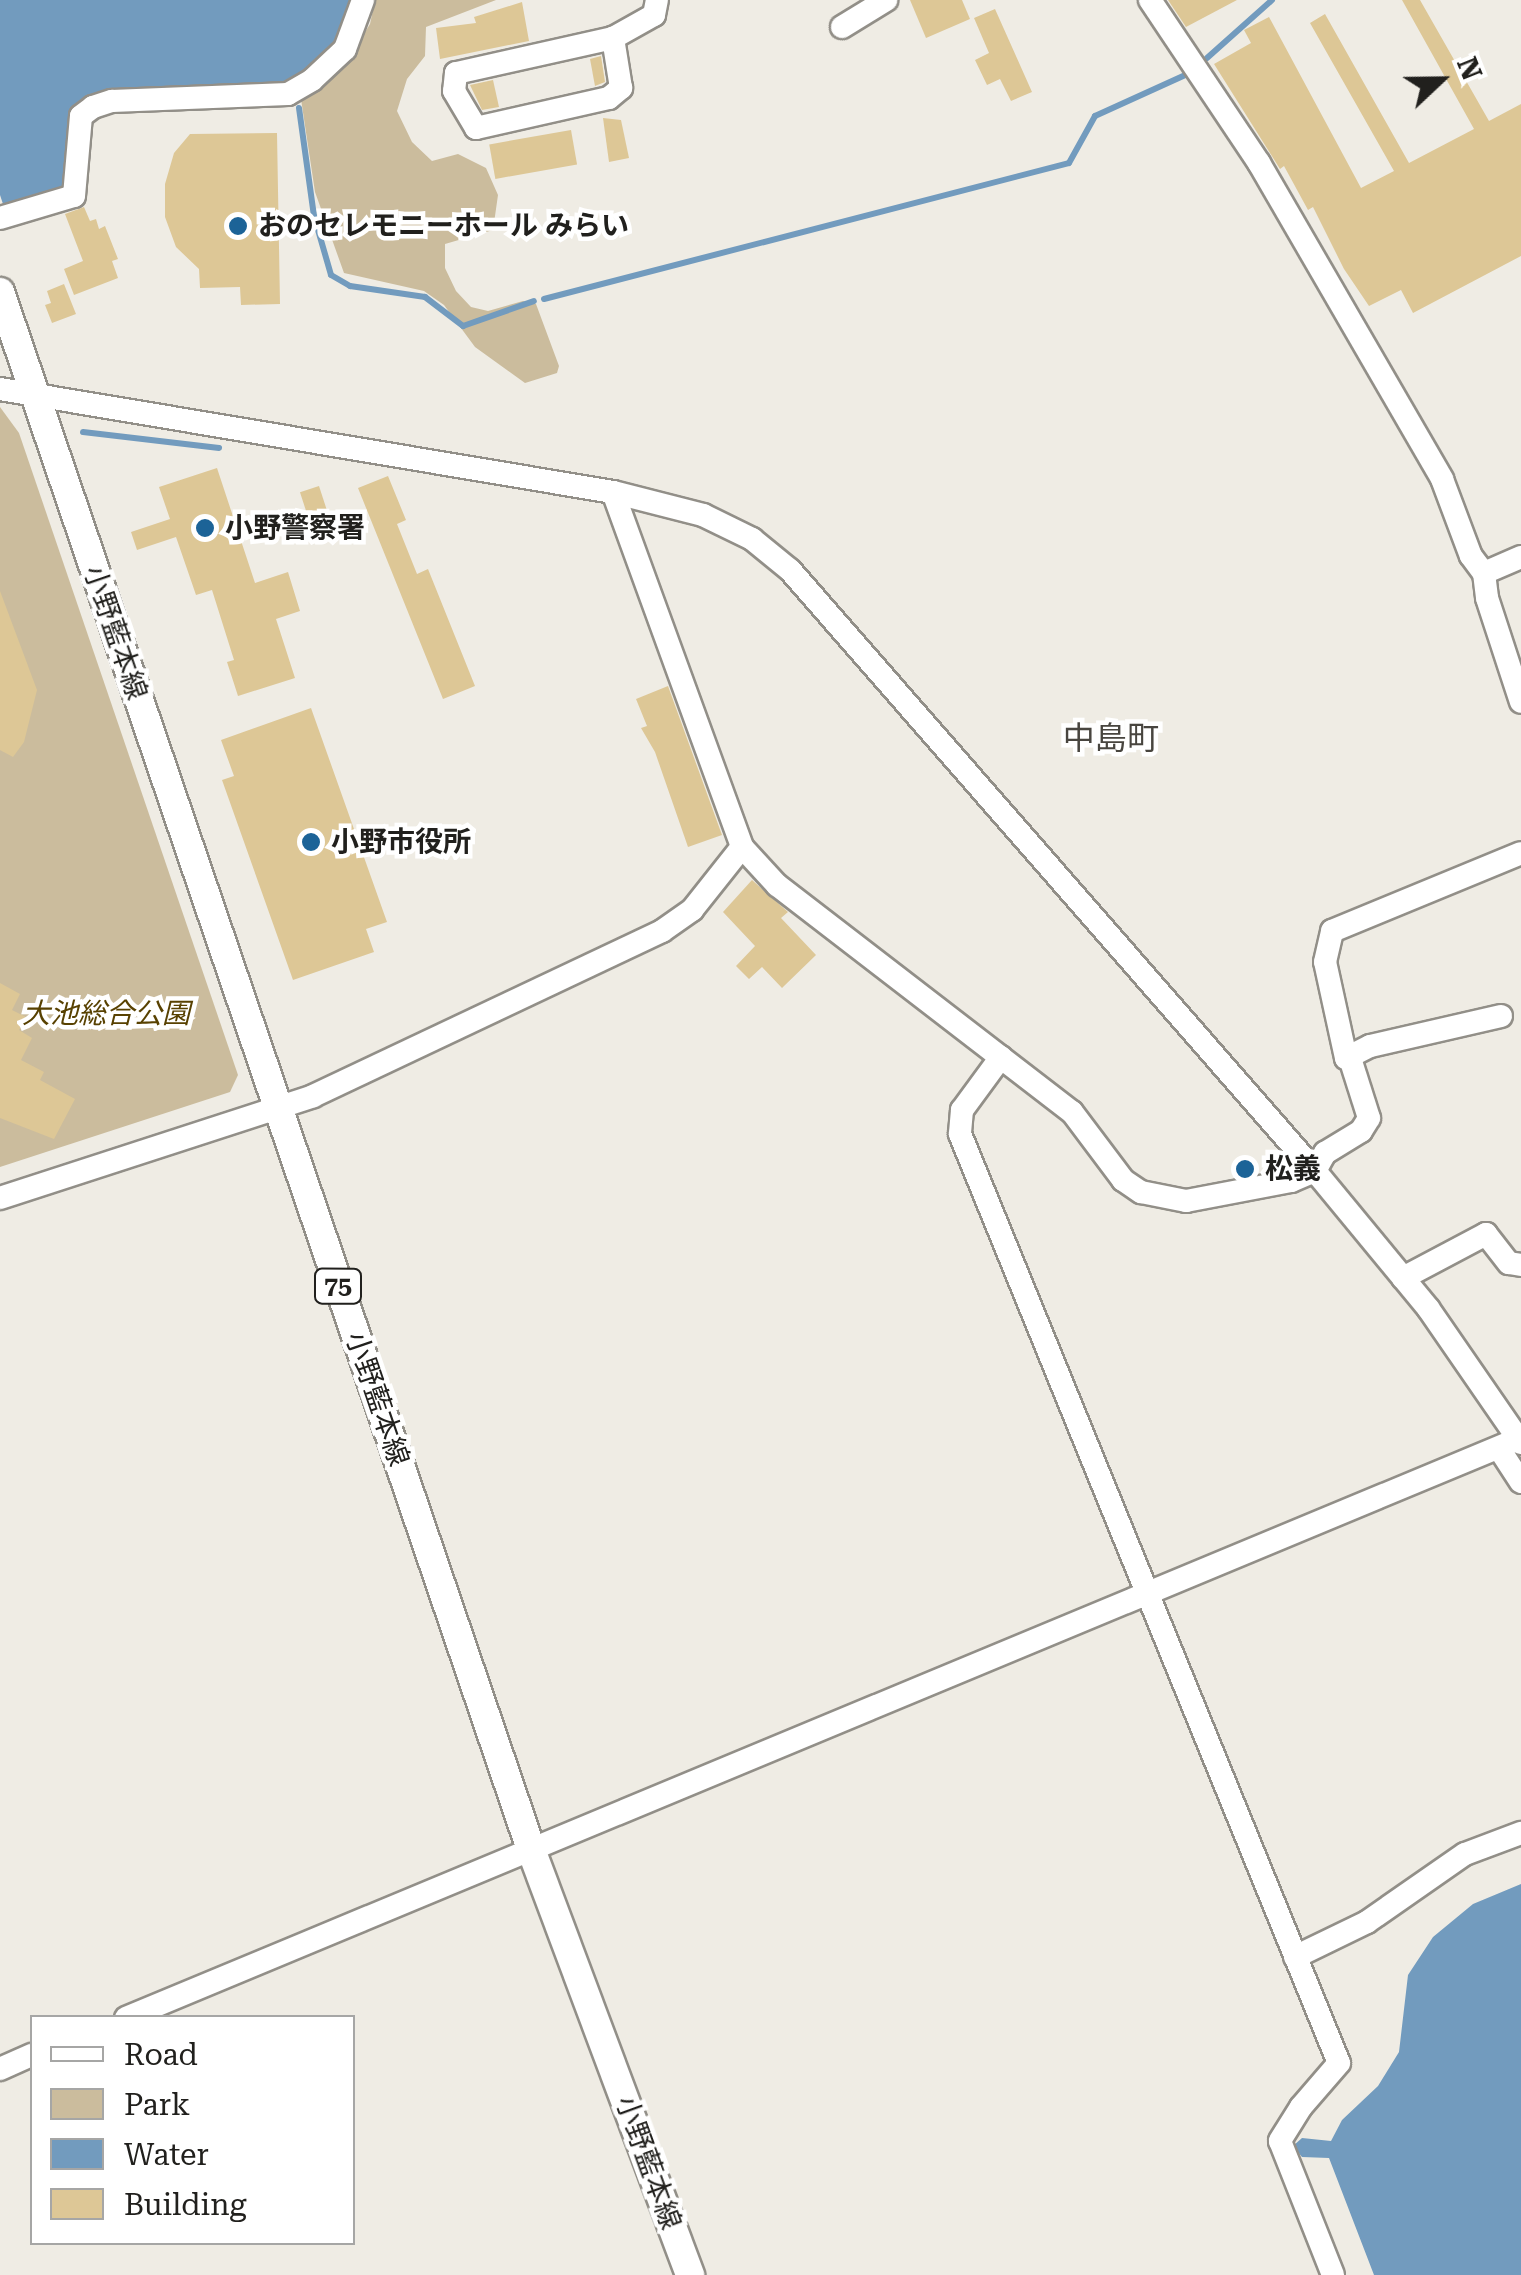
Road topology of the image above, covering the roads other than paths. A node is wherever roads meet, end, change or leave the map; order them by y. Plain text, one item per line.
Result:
1 (363, 0) edge
2 (657, 0) edge
3 (886, 0) edge
4 (1150, 0) edge
5 (842, 27) dead end
6 (613, 38) junction
7 (0, 218) edge
8 (0, 292) edge
9 (0, 390) edge
10 (33, 394) junction
11 (613, 492) junction
12 (1521, 557) edge
13 (1484, 573) junction
14 (1521, 702) edge
15 (742, 846) junction
16 (1521, 853) edge
17 (1501, 1016) dead end
18 (1001, 1057) junction
19 (1350, 1058) junction
20 (277, 1110) junction
21 (1315, 1171) junction
22 (0, 1198) edge
23 (1521, 1265) edge
24 (1403, 1278) junction
25 (1510, 1407) edge
26 (1513, 1444) edge
27 (1521, 1482) edge
28 (1146, 1597) junction
29 (1521, 1832) edge
30 (532, 1852) junction
31 (1295, 1957) junction
32 (133, 2015) edge
33 (30, 2057) edge
34 (0, 2069) edge
35 (690, 2275) edge
36 (1333, 2275) edge

1 - 7 street
2 - 6 street
3 - 5 street
4 - 13 street
6 - 6 street
8 - 10 main road, 小野藍本線 / 75
9 - 10 street
10 - 11 street
10 - 20 main road, 小野藍本線 / 75
11 - 15 street
11 - 21 street
12 - 13 street
13 - 14 street
15 - 18 street
15 - 20 street
16 - 19 street
17 - 19 street
18 - 21 street
18 - 28 street
19 - 21 street
20 - 22 street
20 - 30 main road, 小野藍本線 / 75
21 - 24 street
23 - 24 street
24 - 25 street
25 - 26 street
26 - 27 street
26 - 28 street
28 - 30 street
28 - 31 street
29 - 31 street
30 - 32 street
30 - 35 main road, 小野藍本線 / 75
31 - 36 street
33 - 34 street

